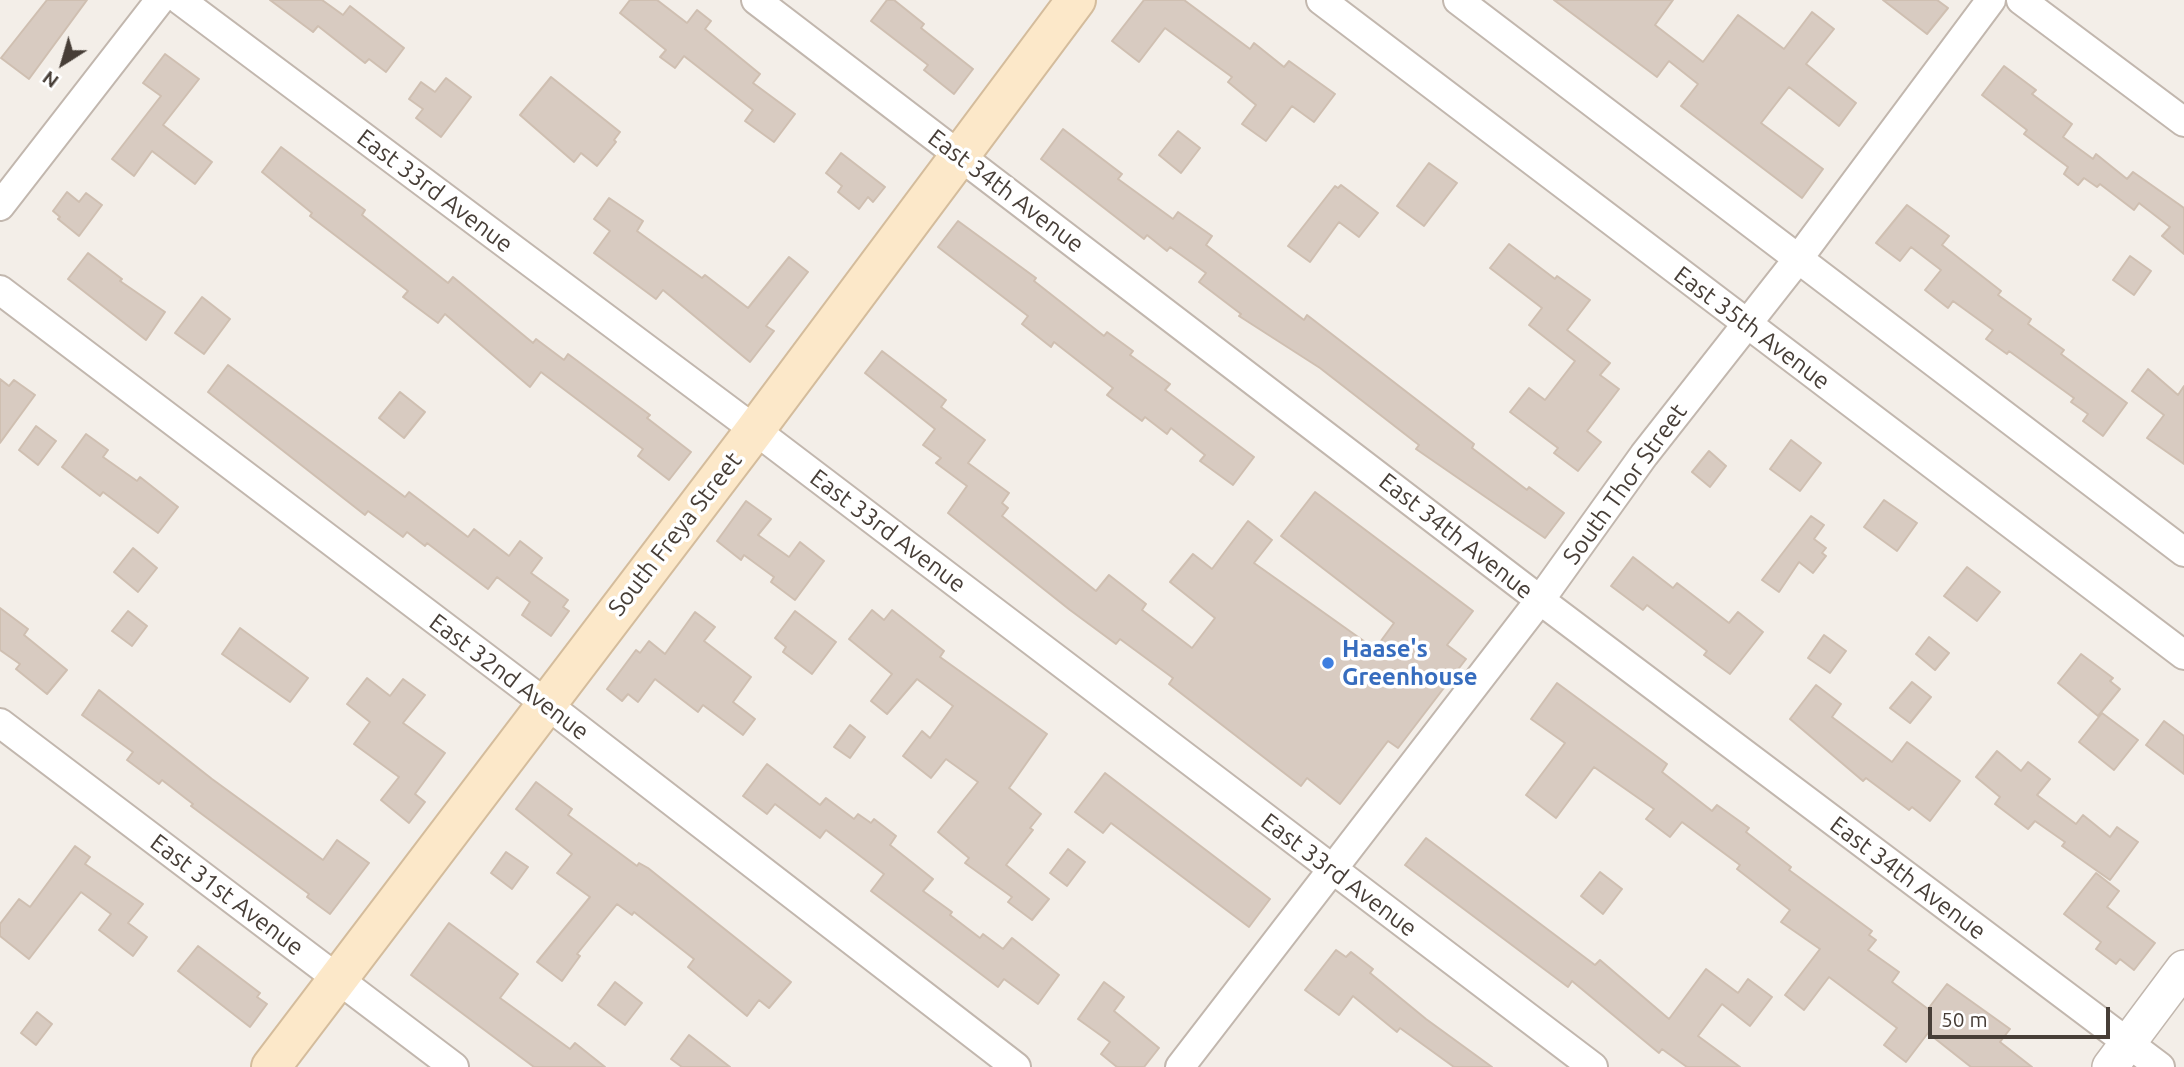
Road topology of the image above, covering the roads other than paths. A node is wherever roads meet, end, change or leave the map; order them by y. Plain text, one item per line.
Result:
1 (160, 0) edge
2 (180, 0) edge
3 (756, 0) edge
4 (1076, 0) edge
5 (1321, 0) edge
6 (1458, 0) edge
7 (1991, 0) edge
8 (2021, 0) edge
9 (2184, 122) edge
10 (959, 154) junction
11 (0, 206) edge
12 (1798, 259) junction
13 (0, 290) edge
14 (1745, 323) junction
15 (755, 430) junction
16 (2184, 552) edge
17 (1540, 600) junction
18 (2184, 655) edge
19 (545, 703) junction
20 (0, 723) edge
21 (1331, 869) junction
22 (2184, 968) edge
23 (338, 979) junction
24 (2119, 1055) edge
25 (271, 1067) edge
26 (454, 1067) edge
27 (1016, 1067) edge
28 (1180, 1067) edge
29 (1593, 1067) edge
30 (2160, 1067) edge

1 - 11 street
2 - 15 street, East 33rd Avenue
3 - 10 street, East 34th Avenue
4 - 10 main road, South Freya Street
5 - 14 street, East 35th Avenue
6 - 12 street
7 - 12 street, South Thor Street
8 - 9 street
10 - 15 main road, South Freya Street
10 - 17 street, East 34th Avenue
12 - 14 street, South Thor Street
12 - 16 street
13 - 19 street, East 32nd Avenue
14 - 17 street, South Thor Street
14 - 18 street, East 35th Avenue
15 - 19 main road, South Freya Street
15 - 21 street, East 33rd Avenue
17 - 21 street, South Thor Street
17 - 24 street, East 34th Avenue
19 - 23 main road, South Freya Street
19 - 27 street, East 32nd Avenue
20 - 23 street, East 31st Avenue
21 - 28 street, South Thor Street
21 - 29 street, East 33rd Avenue
22 - 24 street
23 - 25 main road, South Freya Street
23 - 26 street, East 31st Avenue
24 - 30 street, East 34th Avenue

